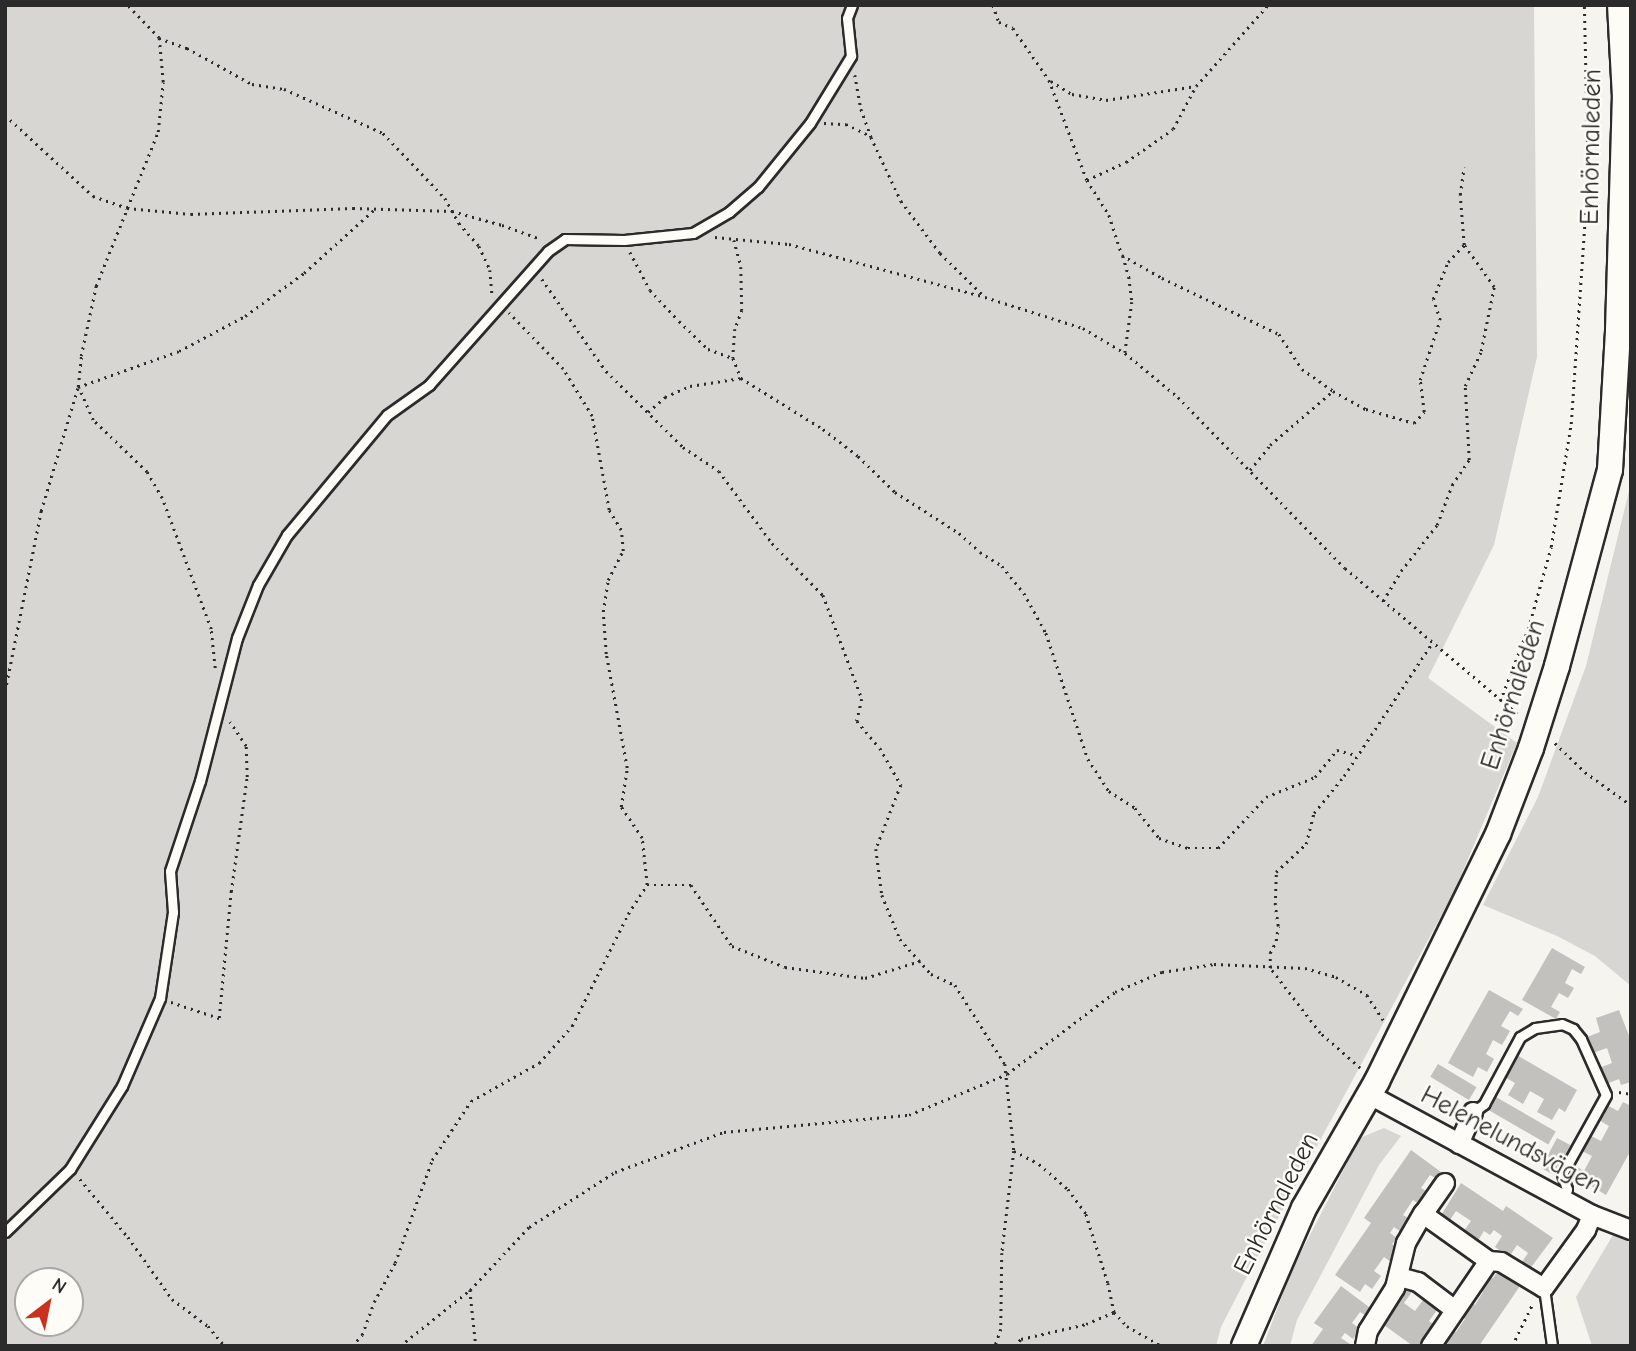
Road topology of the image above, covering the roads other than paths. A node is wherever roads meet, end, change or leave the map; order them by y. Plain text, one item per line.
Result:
1 (852, 5) edge
2 (1620, 5) edge
3 (1372, 1087) junction
4 (1473, 1112) joint
5 (1458, 1144) junction
6 (1445, 1183) dead end
7 (1564, 1200) junction
8 (1423, 1214) junction
9 (1592, 1215) junction
10 (1631, 1230) edge
11 (5, 1232) edge
12 (1489, 1261) junction
13 (1399, 1277) junction
14 (1544, 1288) junction
15 (1455, 1310) junction
16 (1244, 1346) edge
17 (1364, 1346) edge
18 (1431, 1346) edge
19 (1552, 1346) edge

1 - 11 lane
2 - 3 street, Enhörnaleden
3 - 5 street, Helenelundsvägen
3 - 16 street, Enhörnaleden
4 - 5 street
4 - 7 lane
5 - 7 street, Helenelundsvägen
6 - 8 street
7 - 9 street, Helenelundsvägen
8 - 12 street
8 - 13 street
9 - 10 street, Helenelundsvägen
9 - 14 street
12 - 14 street
12 - 15 street
13 - 15 street
13 - 17 street
14 - 19 lane
15 - 18 street

